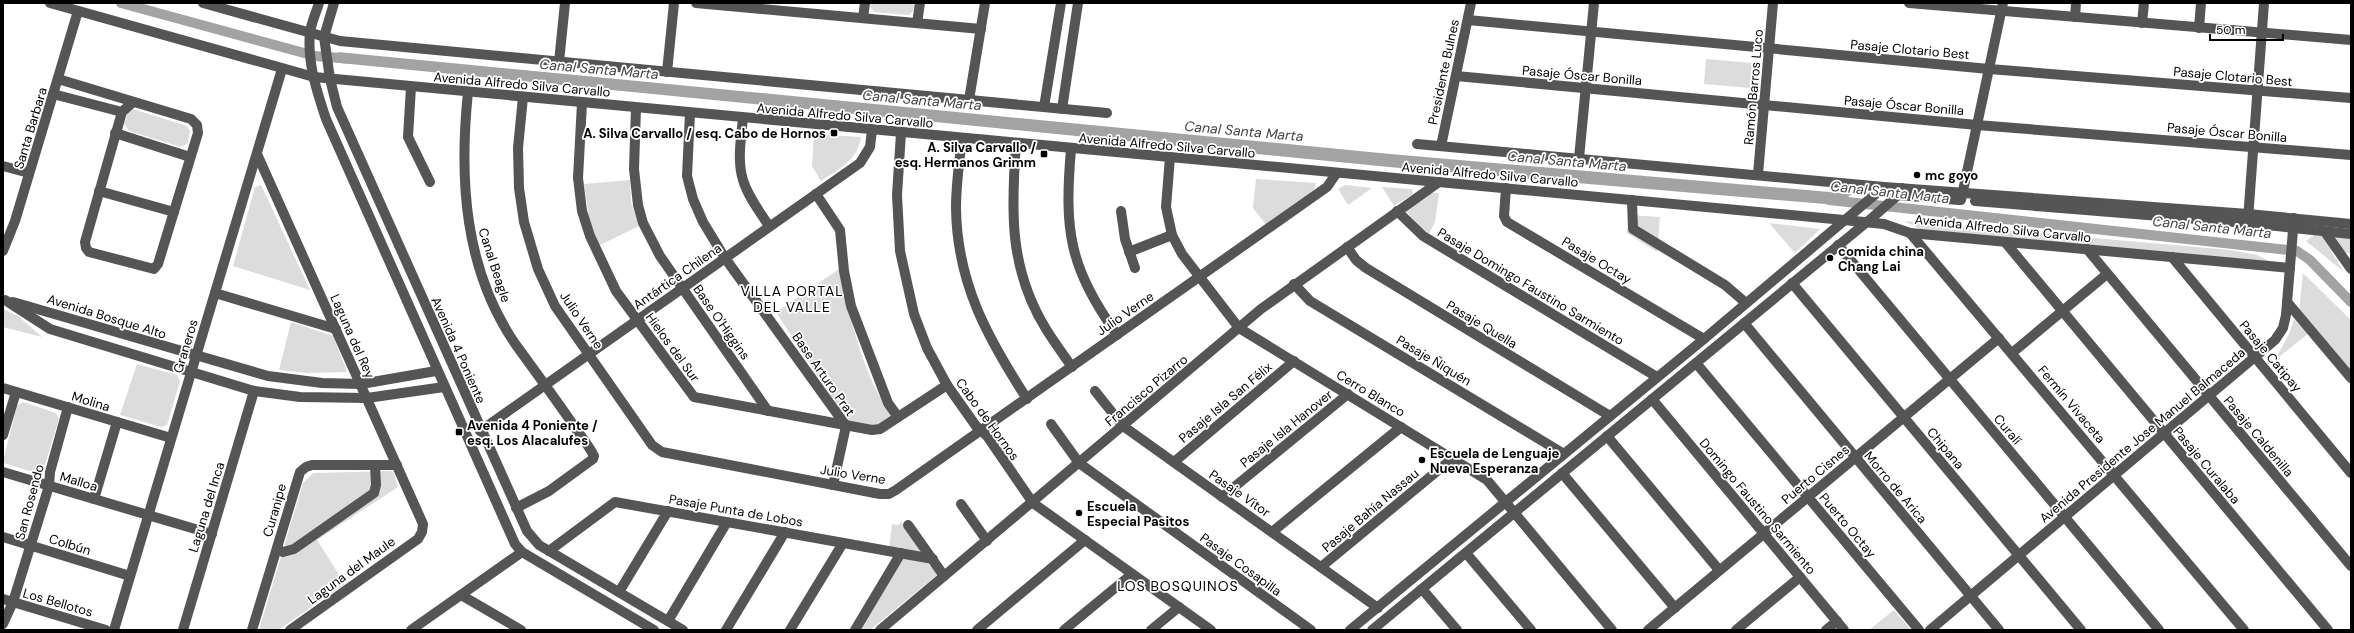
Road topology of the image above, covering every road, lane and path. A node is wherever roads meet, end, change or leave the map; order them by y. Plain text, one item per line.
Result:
1 (50, 3) edge
2 (203, 3) edge
3 (319, 3) edge
4 (334, 3) edge
5 (565, 3) edge
6 (674, 3) edge
7 (696, 3) edge
8 (865, 3) edge
9 (920, 3) edge
10 (985, 3) edge
11 (1061, 3) edge
12 (1078, 3) edge
13 (1472, 3) edge
14 (1594, 3) edge
15 (1773, 3) edge
16 (1909, 3) edge
17 (2076, 3) edge
18 (2144, 3) edge
19 (2201, 3) edge
20 (2264, 3) edge
21 (735, 5) edge
22 (2003, 7) edge
23 (799, 8) edge
24 (78, 11) junction
25 (2075, 17) junction
26 (863, 18) junction
27 (1468, 20) junction
28 (917, 23) junction
29 (2142, 23) junction
30 (2199, 28) junction
31 (981, 29) junction
32 (310, 32) junction
33 (1591, 32) junction
34 (2262, 33) junction
35 (2351, 40) edge
36 (324, 41) junction
37 (1769, 48) junction
38 (559, 62) junction
39 (282, 69) junction
40 (1989, 69) junction
41 (667, 72) junction
42 (1456, 76) junction
43 (314, 77) junction
44 (58, 79) junction
45 (330, 79) junction
46 (411, 87) junction
47 (1586, 88) junction
48 (2257, 91) junction
49 (468, 92) junction
50 (53, 94) junction
51 (523, 97) junction
52 (2351, 98) edge
53 (969, 100) junction
54 (133, 102) junction
55 (582, 103) junction
56 (1764, 105) junction
57 (1044, 107) junction
58 (636, 108) junction
59 (1062, 109) junction
60 (122, 112) junction
61 (690, 113) junction
62 (1107, 113) dead end
63 (743, 118) junction
64 (1978, 125) junction
65 (872, 130) junction
66 (115, 133) junction
67 (901, 133) junction
68 (962, 139) junction
69 (1016, 144) junction
70 (1417, 144) dead end
71 (1441, 146) junction
72 (2253, 147) junction
73 (1071, 149) junction
74 (256, 154) junction
75 (2351, 155) edge
76 (190, 157) junction
77 (1170, 157) junction
78 (1579, 158) junction
79 (3, 166) edge
80 (29, 173) junction
81 (1336, 174) junction
82 (1758, 174) junction
83 (269, 180) junction
84 (430, 182) dead end
85 (1439, 182) junction
86 (247, 184) junction
87 (1884, 187) junction
88 (1506, 188) junction
89 (99, 191) junction
90 (816, 194) junction
91 (1898, 194) junction
92 (1962, 197) junction
93 (1632, 200) junction
94 (1121, 211) dead end
95 (1397, 211) junction
96 (174, 212) junction
97 (1848, 217) junction
98 (2248, 219) junction
99 (1869, 220) junction
100 (2351, 224) edge
101 (769, 226) junction
102 (2294, 228) junction
103 (2325, 232) junction
104 (1910, 233) junction
105 (2351, 234) edge
106 (1172, 235) junction
107 (2006, 242) junction
108 (1838, 245) junction
109 (1347, 247) junction
110 (2087, 249) junction
111 (3, 251) edge
112 (1129, 252) junction
113 (2172, 257) junction
114 (725, 258) junction
115 (2291, 264) junction
116 (1136, 268) dead end
117 (2351, 269) edge
118 (2107, 274) junction
119 (1199, 278) junction
120 (1792, 283) junction
121 (1294, 284) junction
122 (682, 289) junction
123 (215, 293) junction
124 (4, 300) edge
125 (2287, 302) junction
126 (1746, 303) junction
127 (2062, 311) junction
128 (637, 320) junction
129 (1744, 323) junction
130 (1239, 328) junction
131 (336, 329) junction
132 (1117, 335) junction
133 (1999, 338) junction
134 (1704, 339) junction
135 (2012, 353) junction
136 (589, 354) junction
137 (196, 356) junction
138 (2255, 358) junction
139 (1294, 361) junction
140 (1696, 363) junction
141 (1072, 367) junction
142 (436, 371) junction
143 (191, 372) junction
144 (1657, 377) junction
145 (2351, 378) edge
146 (1949, 379) junction
147 (361, 384) junction
148 (545, 384) junction
149 (947, 385) junction
150 (444, 387) junction
151 (3, 388) edge
152 (254, 391) junction
153 (1095, 391) dead end
154 (16, 392) junction
155 (1348, 394) junction
156 (2209, 396) junction
157 (367, 398) junction
158 (1026, 399) junction
159 (1652, 399) junction
160 (68, 408) junction
161 (768, 411) junction
162 (1610, 416) junction
163 (898, 417) junction
164 (1903, 417) junction
165 (117, 422) junction
166 (1051, 424) dead end
167 (846, 426) junction
168 (1123, 426) junction
169 (1401, 427) junction
170 (480, 430) junction
171 (981, 431) junction
172 (2164, 434) junction
173 (3, 435) edge
174 (1607, 436) junction
175 (171, 438) junction
176 (390, 448) junction
177 (1564, 454) junction
178 (1855, 457) junction
179 (1453, 458) junction
180 (1174, 462) junction
181 (1079, 463) junction
182 (375, 465) junction
183 (397, 465) junction
184 (3, 472) edge
185 (1562, 473) junction
186 (2351, 473) edge
187 (2114, 476) junction
188 (833, 485) junction
189 (49, 486) junction
190 (1222, 497) junction
191 (1808, 497) junction
192 (94, 500) junction
193 (1506, 500) junction
194 (1033, 503) junction
195 (961, 504) dead end
196 (516, 508) junction
197 (668, 511) junction
198 (1514, 512) junction
199 (148, 516) junction
200 (2064, 517) junction
201 (726, 522) junction
202 (908, 525) dead end
203 (423, 529) joint
204 (785, 532) junction
205 (1272, 532) junction
206 (1764, 533) junction
207 (212, 534) junction
208 (3, 537) edge
209 (1085, 540) junction
210 (987, 541) junction
211 (843, 543) junction
212 (30, 545) junction
213 (276, 549) junction
214 (549, 551) junction
215 (522, 552) junction
216 (1466, 552) junction
217 (901, 554) junction
218 (2019, 555) junction
219 (933, 559) junction
220 (2351, 566) edge
221 (1321, 567) junction
222 (1720, 570) junction
223 (1132, 574) junction
224 (130, 576) junction
225 (944, 576) junction
226 (1800, 577) junction
227 (1422, 588) junction
228 (619, 592) junction
229 (461, 595) junction
230 (1970, 596) junction
231 (8, 601) edge
232 (1179, 607) junction
233 (1378, 608) junction
234 (1675, 608) junction
235 (668, 621) junction
236 (1837, 621) junction
237 (3, 624) edge
238 (638, 626) edge
239 (1377, 628) edge
240 (106, 630) edge
241 (114, 630) edge
242 (183, 630) edge
243 (252, 630) edge
244 (290, 630) edge
245 (412, 630) edge
246 (521, 630) edge
247 (654, 630) edge
248 (683, 630) edge
249 (726, 630) edge
250 (790, 630) edge
251 (855, 630) edge
252 (880, 630) edge
253 (977, 630) edge
254 (1064, 630) edge
255 (1151, 630) edge
256 (1211, 630) edge
257 (1311, 630) edge
258 (1350, 630) edge
259 (1457, 630) edge
260 (1530, 630) edge
261 (1612, 630) edge
262 (1648, 630) edge
263 (1736, 630) edge
264 (1826, 630) edge
265 (1844, 630) edge
266 (1919, 630) edge
267 (1930, 630) edge
268 (1999, 630) edge
269 (2081, 630) edge
270 (2158, 630) edge
271 (2244, 630) edge
272 (2328, 630) edge

1 - 24 street, Avenida Alfredo Silva Carvallo
2 - 32 street, Avenida Alfredo Silva Carvallo
3 - 32 street
4 - 36 street, Avenida 4 Poniente
5 - 38 street
6 - 41 street
7 - 21 street
8 - 26 street
9 - 28 street
10 - 31 street
11 - 57 street
12 - 59 street
13 - 27 street, Presidente Bulnes
14 - 33 street
15 - 37 street, Ramón Barros Luco
16 - 22 street
17 - 25 street
18 - 29 street
19 - 30 street
20 - 34 street
21 - 23 street
22 - 25 street
22 - 40 street
23 - 26 street
24 - 39 street, Avenida Alfredo Silva Carvallo
24 - 44 street, Santa Barbara
25 - 29 street
26 - 28 street
27 - 33 street, Pasaje Clotario Best
27 - 42 street, Presidente Bulnes
28 - 31 street
29 - 30 street
30 - 34 street
31 - 53 street
32 - 36 street, Avenida Alfredo Silva Carvallo
32 - 43 street
33 - 37 street, Pasaje Clotario Best
33 - 47 street
34 - 35 street
34 - 48 street
36 - 38 street, Avenida Alfredo Silva Carvallo
36 - 45 street, Avenida 4 Poniente
37 - 40 street, Pasaje Clotario Best
37 - 56 street, Ramón Barros Luco
38 - 41 street, Avenida Alfredo Silva Carvallo
39 - 43 street, Avenida Alfredo Silva Carvallo
39 - 74 street, Graneros
40 - 48 street, Pasaje Clotario Best
40 - 64 street
41 - 53 street, Avenida Alfredo Silva Carvallo
42 - 47 street, Pasaje Óscar Bonilla
42 - 71 street, Presidente Bulnes
43 - 45 street, Avenida Alfredo Silva Carvallo
43 - 142 street
44 - 50 street, Santa Barbara
44 - 54 street
45 - 46 street, Avenida Alfredo Silva Carvallo
45 - 170 street, Avenida 4 Poniente
46 - 49 street, Avenida Alfredo Silva Carvallo
46 - 84 street
47 - 56 street, Pasaje Óscar Bonilla
47 - 78 street
48 - 52 street, Pasaje Clotario Best
48 - 72 street
49 - 51 street, Avenida Alfredo Silva Carvallo
49 - 148 street, Canal Beagle
50 - 60 street
50 - 80 street, Santa Barbara
51 - 55 street, Avenida Alfredo Silva Carvallo
51 - 136 street, Julio Verne
53 - 57 street, Avenida Alfredo Silva Carvallo
54 - 60 street
54 - 76 street
55 - 58 street, Avenida Alfredo Silva Carvallo
55 - 128 street, Hielos del Sur
56 - 64 street, Pasaje Óscar Bonilla
56 - 82 street, Ramón Barros Luco
57 - 59 street, Avenida Alfredo Silva Carvallo
58 - 61 street, Avenida Alfredo Silva Carvallo
58 - 122 street, Base O'Higgins
59 - 62 street, Avenida Alfredo Silva Carvallo
60 - 66 street
61 - 63 street, Avenida Alfredo Silva Carvallo
61 - 114 street, Base Arturo Prat
63 - 65 street, Avenida Alfredo Silva Carvallo
63 - 101 street
64 - 72 street, Pasaje Óscar Bonilla
64 - 92 street
65 - 67 street, Avenida Alfredo Silva Carvallo
65 - 90 street, Antártica Chilena
66 - 76 street
66 - 89 street
67 - 68 street, Avenida Alfredo Silva Carvallo
67 - 149 street, Cabo de Hornos
68 - 69 street, Avenida Alfredo Silva Carvallo
68 - 158 street
69 - 73 street, Avenida Alfredo Silva Carvallo
69 - 141 street
70 - 71 street, Avenida Alfredo Silva Carvallo
71 - 78 street, Avenida Alfredo Silva Carvallo
72 - 75 street, Pasaje Óscar Bonilla
72 - 98 street
73 - 77 street, Avenida Alfredo Silva Carvallo
73 - 132 street
74 - 83 street, Laguna del Rey
74 - 86 street, Graneros
76 - 96 street
77 - 81 street, Avenida Alfredo Silva Carvallo
77 - 106 street, Cerro Blanco
78 - 82 street, Avenida Alfredo Silva Carvallo
79 - 80 street
80 - 111 street, Santa Barbara
81 - 85 street, Avenida Alfredo Silva Carvallo
81 - 119 street, Julio Verne
82 - 87 street, Avenida Alfredo Silva Carvallo
83 - 86 street
83 - 131 street, Laguna del Rey
85 - 88 street, Avenida Alfredo Silva Carvallo
85 - 95 street, Francisco Pizarro
86 - 123 street, Graneros
87 - 91 street, Avenida Alfredo Silva Carvallo
87 - 97 street
88 - 93 street, Avenida Alfredo Silva Carvallo
88 - 134 street, Pasaje Octay
89 - 96 street
89 - 96 street
90 - 101 street, Antártica Chilena
90 - 163 street
91 - 92 street, Avenida Alfredo Silva Carvallo
91 - 99 street
92 - 98 street, Avenida Alfredo Silva Carvallo
93 - 97 street, Avenida Alfredo Silva Carvallo
93 - 126 street
94 - 112 street
95 - 109 street, Francisco Pizarro
95 - 144 street, Pasaje Domingo Faustino Sarmiento
97 - 99 street, Avenida Alfredo Silva Carvallo
97 - 126 street
98 - 102 street, Avenida Alfredo Silva Carvallo
99 - 104 street, Avenida Alfredo Silva Carvallo
99 - 108 street
100 - 102 street, Avenida Alfredo Silva Carvallo
101 - 114 street, Antártica Chilena
102 - 103 street, Avenida Alfredo Silva Carvallo
102 - 115 street, Avenida Presidente Jose Manuel Balmaceda
103 - 105 street, Avenida Alfredo Silva Carvallo
103 - 117 street
104 - 107 street, Avenida Alfredo Silva Carvallo
104 - 133 street, Fermín Vivaceta
106 - 112 street
106 - 119 street, Cerro Blanco
107 - 110 street, Avenida Alfredo Silva Carvallo
107 - 127 street, Pasaje Curalaba
108 - 120 street
108 - 146 street, Curalí
109 - 121 street, Francisco Pizarro
109 - 162 street, Pasaje Quella
110 - 113 street, Avenida Alfredo Silva Carvallo
110 - 118 street, Pasaje Caldenilla
112 - 116 street
113 - 115 street, Avenida Alfredo Silva Carvallo
113 - 138 street, Pasaje Catipay
114 - 122 street, Antártica Chilena
114 - 167 street, Base Arturo Prat
115 - 125 street, Avenida Presidente Jose Manuel Balmaceda
118 - 127 street
118 - 156 street, Pasaje Caldenilla
119 - 130 street, Cerro Blanco
119 - 132 street, Julio Verne
120 - 129 street
120 - 164 street, Chipana
121 - 130 street, Francisco Pizarro
121 - 177 street, Pasaje Ñiquén
122 - 128 street, Antártica Chilena
122 - 161 street, Base O'Higgins
123 - 131 street
123 - 137 street, Graneros
124 - 137 street, Avenida Bosque Alto
124 - 143 street, Avenida Bosque Alto
125 - 138 street, Avenida Presidente Jose Manuel Balmaceda
125 - 145 street
126 - 134 street
127 - 135 street
127 - 172 street, Pasaje Curalaba
128 - 136 street, Antártica Chilena
128 - 161 street, Hielos del Sur
129 - 140 street
129 - 178 street, Morro de Arica
130 - 139 street, Cerro Blanco
130 - 168 street, Francisco Pizarro
131 - 147 street, Laguna del Rey
132 - 141 street, Julio Verne
133 - 135 street, Fermín Vivaceta
133 - 146 street, Puerto Cisnes
134 - 144 street
135 - 187 street, Fermín Vivaceta
136 - 148 street, Antártica Chilena
136 - 188 street, Julio Verne
137 - 143 street, Graneros
137 - 147 street, Avenida Bosque Alto
138 - 156 street, Avenida Presidente Jose Manuel Balmaceda
138 - 186 street, Pasaje Catipay
139 - 155 street, Cerro Blanco
139 - 180 street, Pasaje Isla San Félix
140 - 159 street
140 - 191 street, Puerto Octay
141 - 158 street, Julio Verne
142 - 147 street, Avenida Bosque Alto
142 - 150 street
143 - 152 street, Avenida Bosque Alto
143 - 175 street, Graneros
144 - 162 street
146 - 164 street, Puerto Cisnes
146 - 200 street, Curalí
147 - 157 street, Laguna del Rey
148 - 170 street, Antártica Chilena
148 - 196 street, Canal Beagle
149 - 163 street, Hielos del Sur
149 - 171 street, Cabo de Hornos
150 - 157 street, Avenida Bosque Alto
150 - 215 street
151 - 154 street, Molina
152 - 157 street, Avenida Bosque Alto
152 - 207 street, Laguna del Inca
153 - 168 street, Pasaje Vítor
154 - 160 street, Molina
154 - 173 street
155 - 169 street, Cerro Blanco
155 - 190 street, Pasaje Isla Hanover
156 - 172 street, Avenida Presidente Jose Manuel Balmaceda
156 - 220 street, Pasaje Caldenilla
157 - 176 street, Laguna del Rey
158 - 171 street, Julio Verne
159 - 174 street
159 - 206 street, Domingo Faustino Sarmiento
160 - 165 street, Molina
160 - 189 street, San Rosendo
161 - 167 street, Hielos del Sur
162 - 177 street
163 - 167 street, Hielos del Sur
164 - 178 street, Puerto Cisnes
164 - 218 street, Chipana
165 - 175 street, Molina
165 - 192 street
166 - 181 street, Pasaje Cosapilla
167 - 188 street, Base Arturo Prat
168 - 180 street, Pasaje Vítor
168 - 181 street, Francisco Pizarro
169 - 179 street, Cerro Blanco
169 - 205 street
170 - 196 street, Avenida 4 Poniente
171 - 188 street, Julio Verne
171 - 194 street, Cabo de Hornos
172 - 187 street, Avenida Presidente Jose Manuel Balmaceda
172 - 272 street, Pasaje Curalaba
174 - 185 street
174 - 222 street
175 - 199 street, Graneros
176 - 182 street
176 - 183 street, Laguna del Rey
177 - 193 street
178 - 191 street, Puerto Cisnes
178 - 230 street, Morro de Arica
179 - 193 street, Cerro Blanco
179 - 221 street, Pasaje Bahía Nassau
180 - 190 street, Pasaje Vítor
181 - 194 street, Francisco Pizarro
181 - 257 street, Pasaje Cosapilla
182 - 183 street, Curanipe
182 - 213 street
182 - 213 street, Curanipe
183 - 203 street, Laguna del Rey
184 - 189 street, Malloa
185 - 198 street
185 - 234 street
187 - 200 street, Avenida Presidente Jose Manuel Balmaceda
187 - 271 street, Fermín Vivaceta
189 - 192 street, Malloa
189 - 212 street, San Rosendo
190 - 205 street, Pasaje Vítor
191 - 206 street, Puerto Cisnes
191 - 266 street, Puerto Octay
192 - 199 street, Malloa
193 - 198 street, Cerro Blanco
193 - 233 street
194 - 209 street, Cabo de Hornos
194 - 210 street, Francisco Pizarro
195 - 210 street
196 - 214 street, Avenida 4 Poniente
197 - 201 street, Pasaje Punta de Lobos
197 - 214 street, Pasaje Punta de Lobos
197 - 228 street
198 - 216 street
198 - 261 street, Cerro Blanco
199 - 207 street, Malloa
199 - 224 street, Graneros
200 - 218 street, Avenida Presidente Jose Manuel Balmaceda
200 - 270 street, Curalí
201 - 204 street, Pasaje Punta de Lobos
201 - 235 street
202 - 219 street
203 - 244 street, Laguna del Maule
204 - 211 street, Pasaje Punta de Lobos
204 - 249 street
205 - 221 street, Pasaje Vítor
206 - 222 street, Puerto Cisnes
206 - 226 street, Domingo Faustino Sarmiento
207 - 242 street, Laguna del Inca
208 - 212 street, Colbún
209 - 223 street, Cabo de Hornos
209 - 253 street
210 - 225 street, Francisco Pizarro
211 - 217 street, Pasaje Punta de Lobos
211 - 250 street
212 - 224 street, Colbún
212 - 231 street, San Rosendo
213 - 243 street, Curanipe
214 - 228 street, Avenida 4 Poniente
215 - 229 street
215 - 238 street
216 - 227 street
216 - 260 street
217 - 219 street, Pasaje Punta de Lobos
217 - 251 street
218 - 230 street, Avenida Presidente Jose Manuel Balmaceda
218 - 269 street, Chipana
219 - 225 street
221 - 233 street, Pasaje Vítor
222 - 234 street, Puerto Cisnes
223 - 232 street, Cabo de Hornos
223 - 254 street
224 - 241 street, Graneros
225 - 252 street, Francisco Pizarro
226 - 236 street, Domingo Faustino Sarmiento
226 - 263 street
227 - 239 street
227 - 259 street
228 - 235 street, Avenida 4 Poniente
229 - 245 street
229 - 246 street
230 - 267 street, Avenida Presidente Jose Manuel Balmaceda
230 - 268 street, Morro de Arica
231 - 237 street, San Rosendo
231 - 240 street, Los Bellotos
232 - 255 street
232 - 256 street, Cabo de Hornos
233 - 258 street
234 - 262 street, Puerto Cisnes
235 - 248 street, Avenida 4 Poniente
236 - 264 street
236 - 265 street, Domingo Faustino Sarmiento
238 - 247 street

